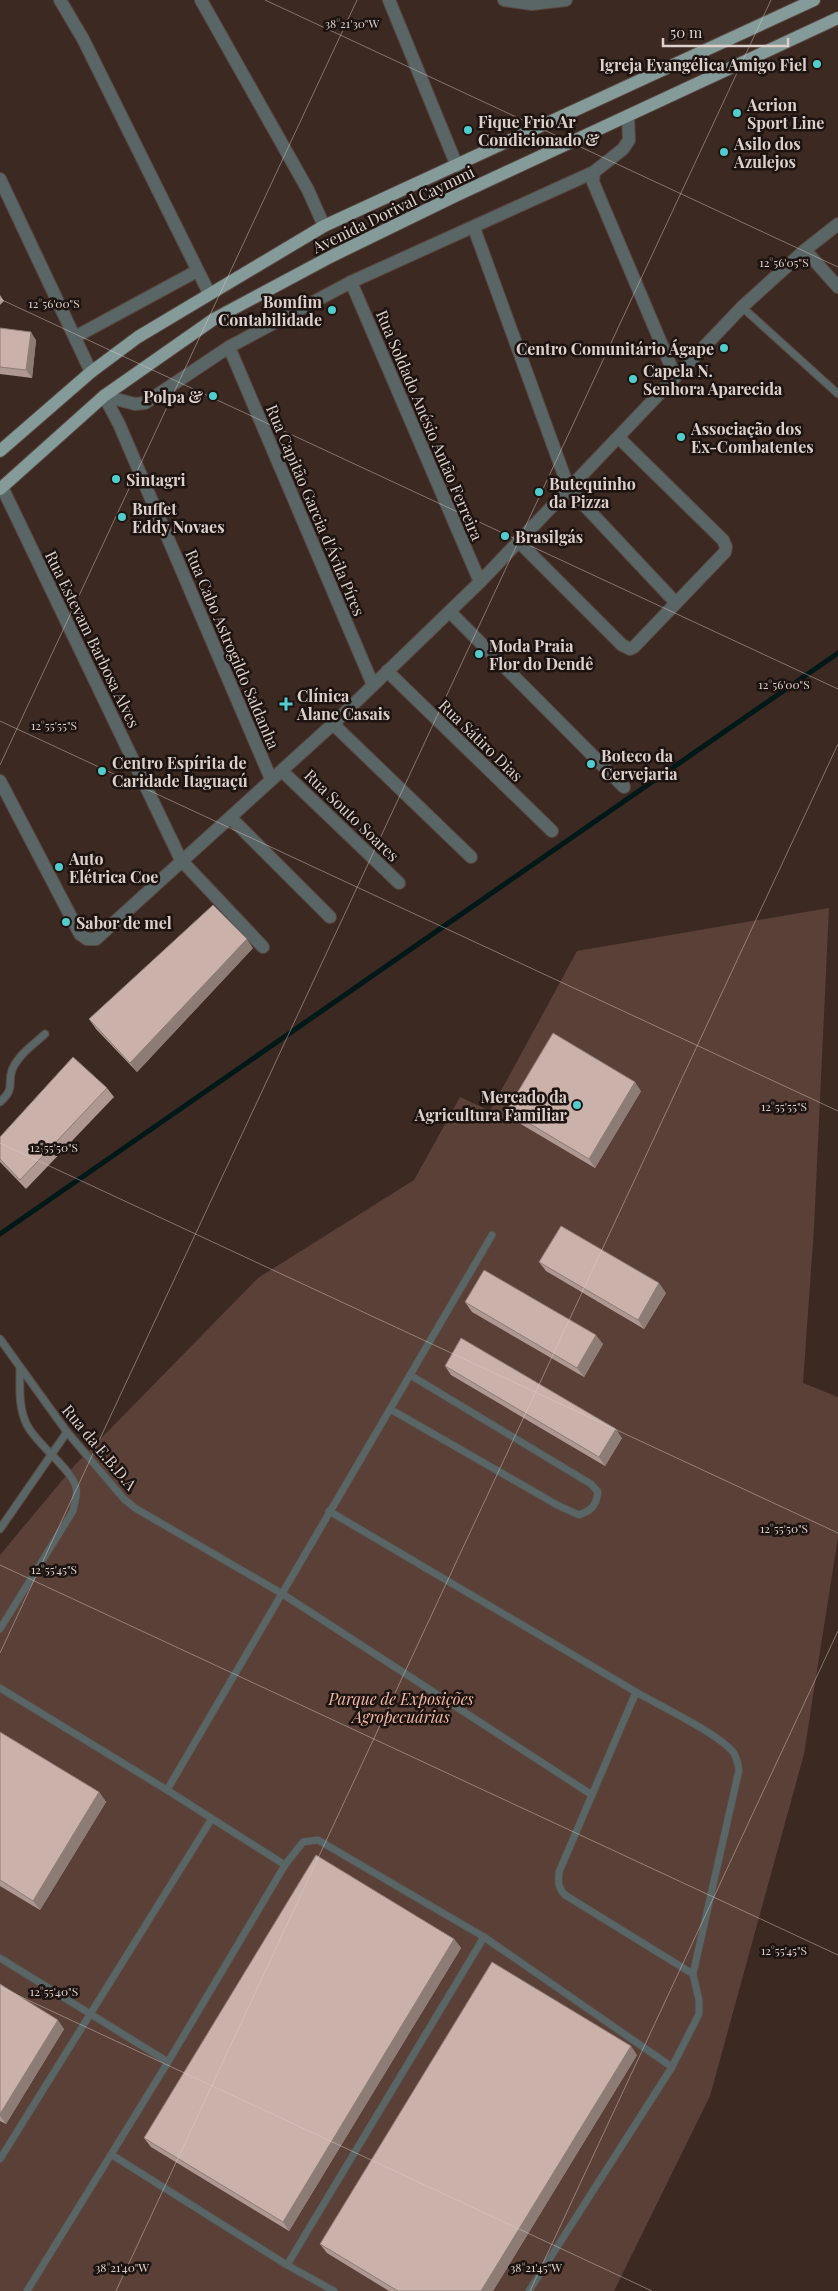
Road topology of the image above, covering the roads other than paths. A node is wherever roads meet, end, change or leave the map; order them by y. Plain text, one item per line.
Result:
1 (60, 0) edge
2 (200, 0) edge
3 (389, 0) edge
4 (504, 0) edge
5 (566, 0) edge
6 (814, 0) edge
7 (838, 18) edge
8 (628, 116) junction
9 (457, 166) junction
10 (594, 172) junction
11 (0, 180) edge
12 (838, 224) edge
13 (324, 226) junction
14 (474, 228) junction
15 (805, 250) junction
16 (197, 271) junction
17 (351, 282) junction
18 (838, 287) edge
19 (209, 293) junction
20 (742, 307) junction
21 (75, 337) junction
22 (229, 347) junction
23 (91, 372) junction
24 (675, 376) junction
25 (838, 394) edge
26 (104, 396) junction
27 (620, 438) junction
28 (0, 451) edge
29 (1, 488) edge
30 (569, 489) junction
31 (518, 541) junction
32 (480, 582) junction
33 (676, 603) junction
34 (450, 612) junction
35 (387, 671) junction
36 (373, 685) junction
37 (333, 724) junction
38 (282, 771) junction
39 (271, 779) junction
40 (0, 781) edge
41 (624, 787) dead end
42 (231, 818) junction
43 (552, 831) dead end
44 (471, 857) dead end
45 (181, 860) junction
46 (399, 883) dead end
47 (330, 917) dead end
48 (263, 947) dead end
49 (45, 1034) dead end
50 (0, 1102) edge
51 (492, 1235) dead end
52 (0, 1339) edge
53 (20, 1367) junction
54 (410, 1376) junction
55 (390, 1409) junction
56 (67, 1432) junction
57 (50, 1456) junction
58 (329, 1512) junction
59 (0, 1529) edge
60 (281, 1593) junction
61 (0, 1629) edge
62 (0, 1688) edge
63 (636, 1692) junction
64 (167, 1790) junction
65 (592, 1795) junction
66 (211, 1820) junction
67 (285, 1865) junction
68 (484, 1937) junction
69 (0, 1958) edge
70 (693, 1974) junction
71 (92, 2015) junction
72 (168, 2062) junction
73 (672, 2067) junction
74 (3, 2148) edge
75 (112, 2155) junction
76 (0, 2159) edge
77 (288, 2265) junction
78 (27, 2291) edge
79 (334, 2291) edge
80 (529, 2291) edge

1 - 16 street
2 - 13 street
3 - 9 street
4 - 5 street
6 - 9 main road, Avenida Dorival Caymmi
7 - 8 main road, Avenida Dorival Caymmi
8 - 10 street
8 - 26 main road, Avenida Dorival Caymmi
9 - 13 main road, Avenida Dorival Caymmi
10 - 14 street
10 - 24 street
11 - 21 street
12 - 15 street
13 - 19 main road, Avenida Dorival Caymmi
14 - 17 street
14 - 30 street
15 - 18 street
15 - 20 street
16 - 19 street
16 - 21 street
17 - 22 street
17 - 32 street, Rua Soldado Anésio Antão Ferreira
19 - 23 main road, Avenida Dorival Caymmi
20 - 24 street
20 - 25 lane
21 - 23 street
22 - 26 street
22 - 36 street, Rua Capitão Garcia d'Ávila Píres
23 - 28 main road, Avenida Dorival Caymmi
24 - 27 street
26 - 29 main road, Avenida Dorival Caymmi
26 - 39 street, Rua Cabo Astrogildo Saldanha
27 - 30 street
27 - 33 street
29 - 45 street, Rua Estevam Barbosa Alves
30 - 31 street
30 - 33 street
31 - 32 street
31 - 33 street
32 - 34 street
34 - 35 street
34 - 41 street
35 - 36 street
35 - 43 street, Rua Sátiro Dias
36 - 37 street
37 - 38 street
37 - 44 street
38 - 39 street
38 - 46 street, Rua Souto Soares
39 - 42 street
40 - 45 street
42 - 45 street
42 - 47 street
45 - 48 street, Rua Estevam Barbosa Alves
49 - 50 lane
51 - 54 lane
52 - 53 lane, Rua da E.B.D.A
53 - 56 lane, Rua da E.B.D.A
53 - 57 lane
54 - 55 lane
54 - 55 lane
55 - 58 lane
56 - 57 lane
56 - 60 lane, Rua da E.B.D.A
57 - 59 lane
57 - 61 lane
58 - 60 lane
58 - 63 lane
60 - 64 lane
60 - 65 lane, Rua da E.B.D.A
62 - 64 lane
63 - 65 lane
63 - 70 lane
64 - 66 lane
65 - 70 lane
66 - 67 lane
66 - 71 lane
67 - 68 lane
67 - 72 lane
68 - 73 lane
68 - 77 lane
69 - 71 lane
70 - 73 lane
71 - 72 lane
71 - 74 lane
72 - 75 lane
73 - 80 lane
74 - 76 lane
75 - 77 lane
75 - 78 lane
77 - 79 lane

